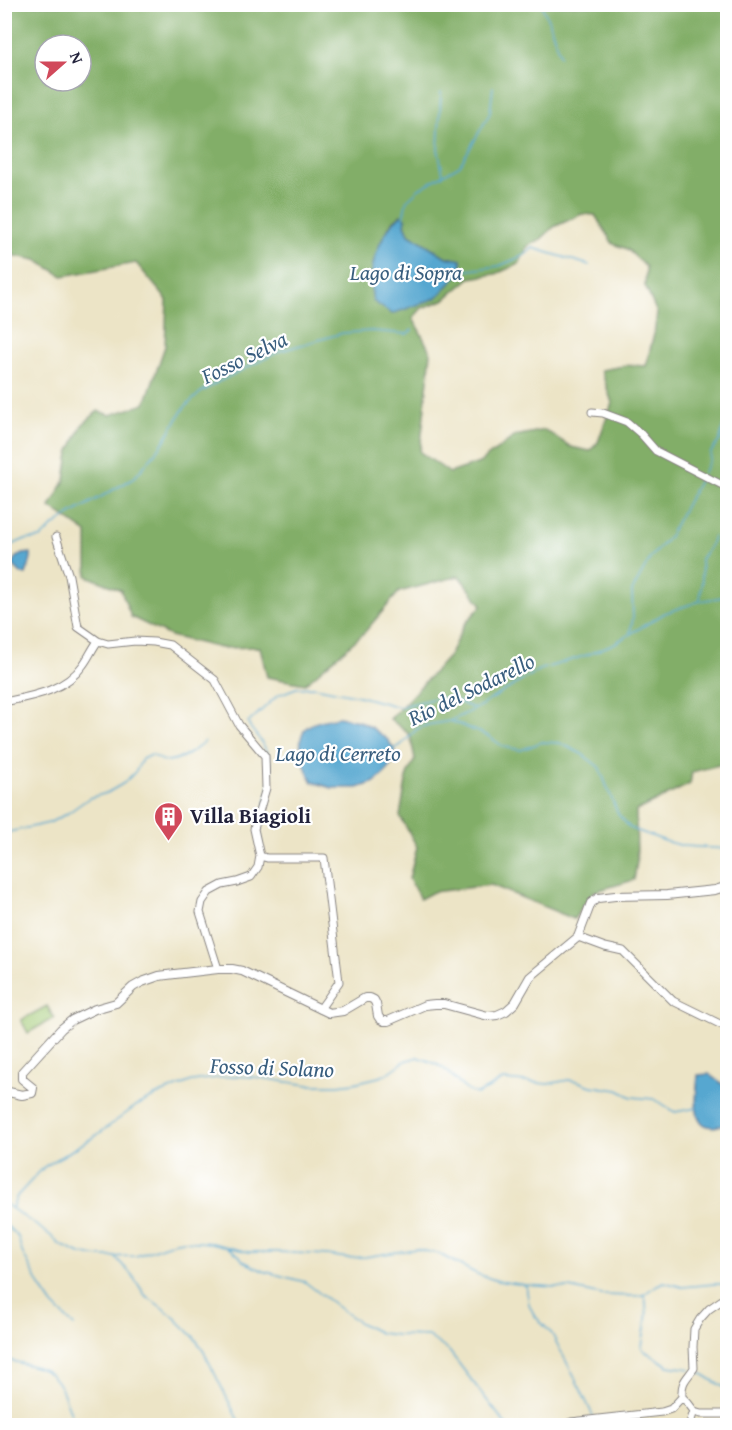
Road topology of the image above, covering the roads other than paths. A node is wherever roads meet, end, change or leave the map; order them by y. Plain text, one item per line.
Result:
1 (592, 412) dead end
2 (728, 488) edge
3 (56, 537) dead end
4 (98, 641) junction
5 (4, 702) edge
6 (260, 856) junction
7 (728, 886) edge
8 (578, 937) junction
9 (218, 969) junction
10 (320, 1009) junction
11 (728, 1028) edge
12 (4, 1091) edge
13 (728, 1296) edge
14 (682, 1397) junction
15 (694, 1412) junction
16 (728, 1414) edge
17 (562, 1425) edge
18 (689, 1425) edge

1 - 2 street
3 - 4 street
4 - 5 street
4 - 6 street
6 - 9 street
6 - 10 street
7 - 8 street
8 - 10 street
8 - 11 street
9 - 10 street
9 - 12 street
13 - 14 street
14 - 15 street
14 - 17 street
15 - 16 street
15 - 18 street

